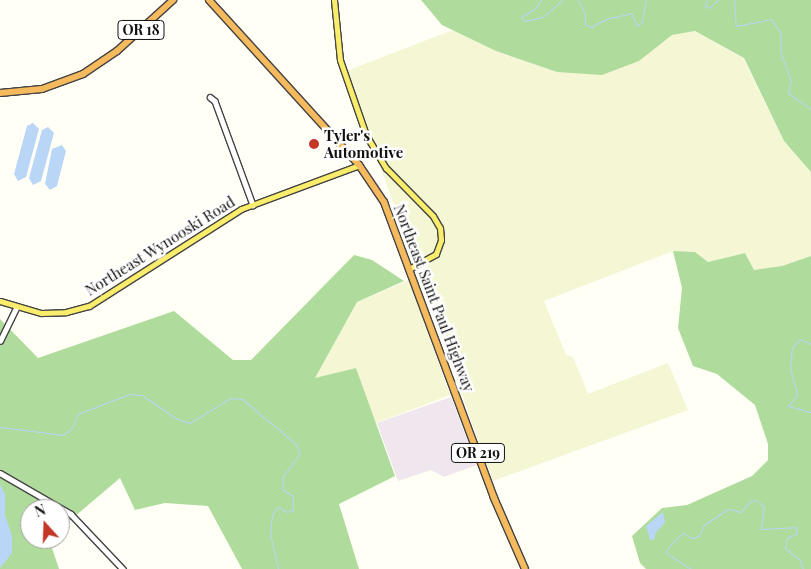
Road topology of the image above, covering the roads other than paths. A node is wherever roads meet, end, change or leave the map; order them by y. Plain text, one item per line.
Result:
1 (173, 0) edge
2 (208, 0) edge
3 (334, 0) edge
4 (0, 93) edge
5 (210, 97) dead end
6 (359, 165) junction
7 (253, 205) junction
8 (411, 268) junction
9 (0, 301) edge
10 (16, 308) junction
11 (0, 341) edge
12 (0, 473) edge
13 (123, 569) edge
14 (525, 569) edge

1 - 4 highway, OR 18
2 - 6 highway, Northeast Saint Paul Highway / OR 219
3 - 8 main road
5 - 7 street
6 - 7 main road, Northeast Wynooski Road
6 - 8 highway, Northeast Saint Paul Highway / OR 219
7 - 10 main road, Northeast Wynooski Road
8 - 14 highway, Northeast Saint Paul Highway / OR 219
9 - 10 main road, Northeast Wynooski Road
10 - 11 street
12 - 13 street

